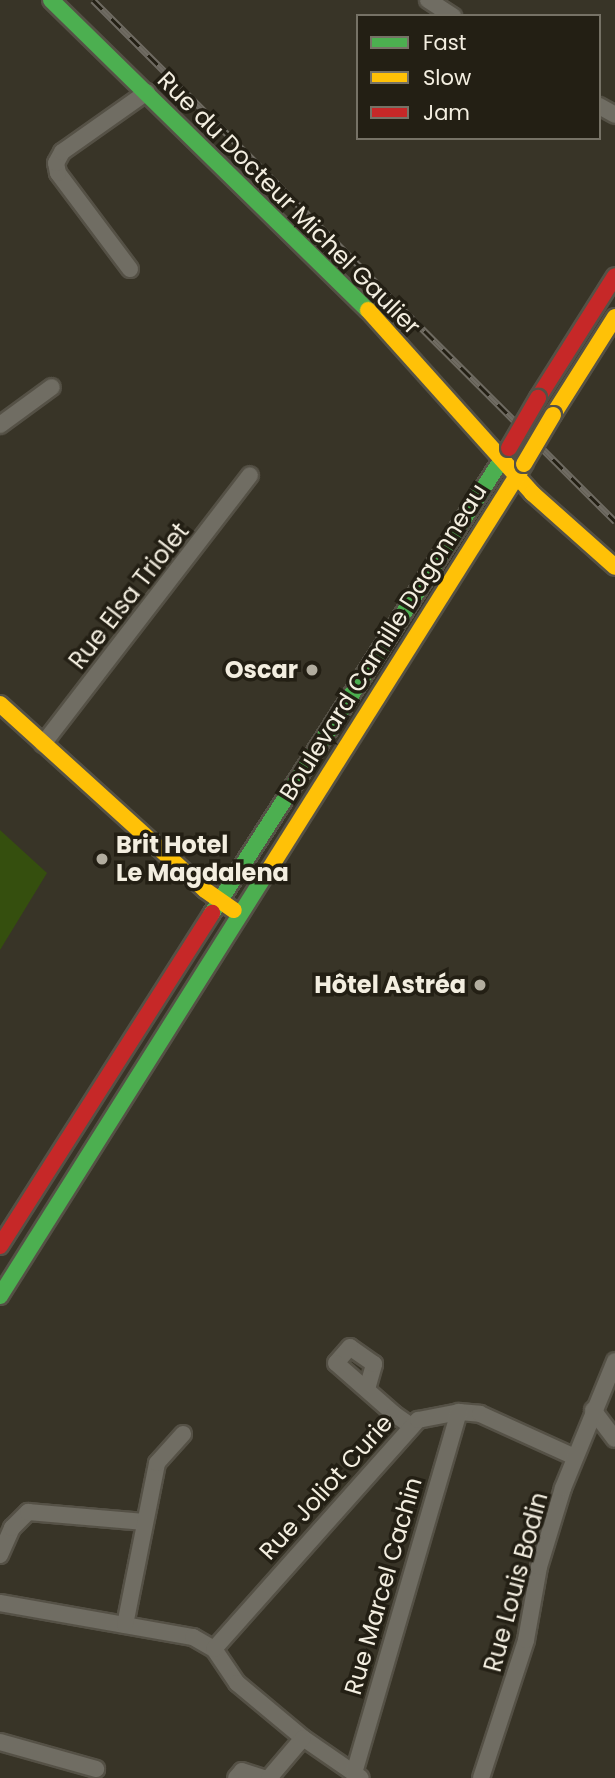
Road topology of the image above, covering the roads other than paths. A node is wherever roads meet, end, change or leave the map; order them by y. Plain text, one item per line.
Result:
1 (51, 0) edge
2 (428, 0) edge
3 (450, 14) edge
4 (147, 92) junction
5 (130, 269) dead end
6 (615, 276) edge
7 (613, 319) edge
8 (52, 387) dead end
9 (545, 406) junction
10 (0, 425) edge
11 (512, 461) junction
12 (250, 475) dead end
13 (615, 567) edge
14 (0, 704) edge
15 (43, 744) junction
16 (218, 899) junction
17 (238, 913) junction
18 (0, 1247) edge
19 (0, 1296) edge
20 (615, 1361) edge
21 (367, 1389) dead end
22 (593, 1410) junction
23 (459, 1412) junction
24 (411, 1426) junction
25 (183, 1434) dead end
26 (615, 1439) edge
27 (575, 1457) junction
28 (145, 1522) junction
29 (0, 1555) edge
30 (0, 1602) edge
31 (125, 1625) junction
32 (214, 1649) junction
33 (303, 1738) junction
34 (0, 1742) edge
35 (96, 1769) dead end
36 (357, 1776) edge
37 (236, 1778) edge
38 (264, 1778) edge
39 (269, 1778) edge
40 (481, 1778) edge

1 - 4 main road, Rue du Docteur Michel Gaulier
2 - 3 street
4 - 5 street
4 - 11 main road, Rue du Docteur Michel Gaulier
6 - 9 main road
7 - 9 main road
8 - 10 street
9 - 11 main road, bridge
9 - 11 main road, bridge
11 - 13 main road, Rue du Docteur Michel Gaulier
11 - 16 main road, Boulevard Camille Dagonneau
11 - 17 main road, Boulevard Camille Dagonneau
12 - 15 street, Rue Elsa Triolet
14 - 15 main road
15 - 16 main road
16 - 17 main road
16 - 18 main road, Boulevard Camille Dagonneau
17 - 19 main road, Boulevard Camille Dagonneau
20 - 22 street, Rue Louis Bodin
21 - 24 street
22 - 26 street
22 - 27 street, Rue Louis Bodin
23 - 24 street, Rue Joliot Curie
23 - 27 street, Rue Joliot Curie
23 - 36 street, Rue Marcel Cachin
24 - 32 street, Rue Joliot Curie
25 - 28 street
27 - 40 street, Rue Louis Bodin
28 - 29 street
28 - 31 street
30 - 31 street
31 - 32 street
32 - 33 street
33 - 36 street
33 - 39 street
34 - 35 street
37 - 38 street

